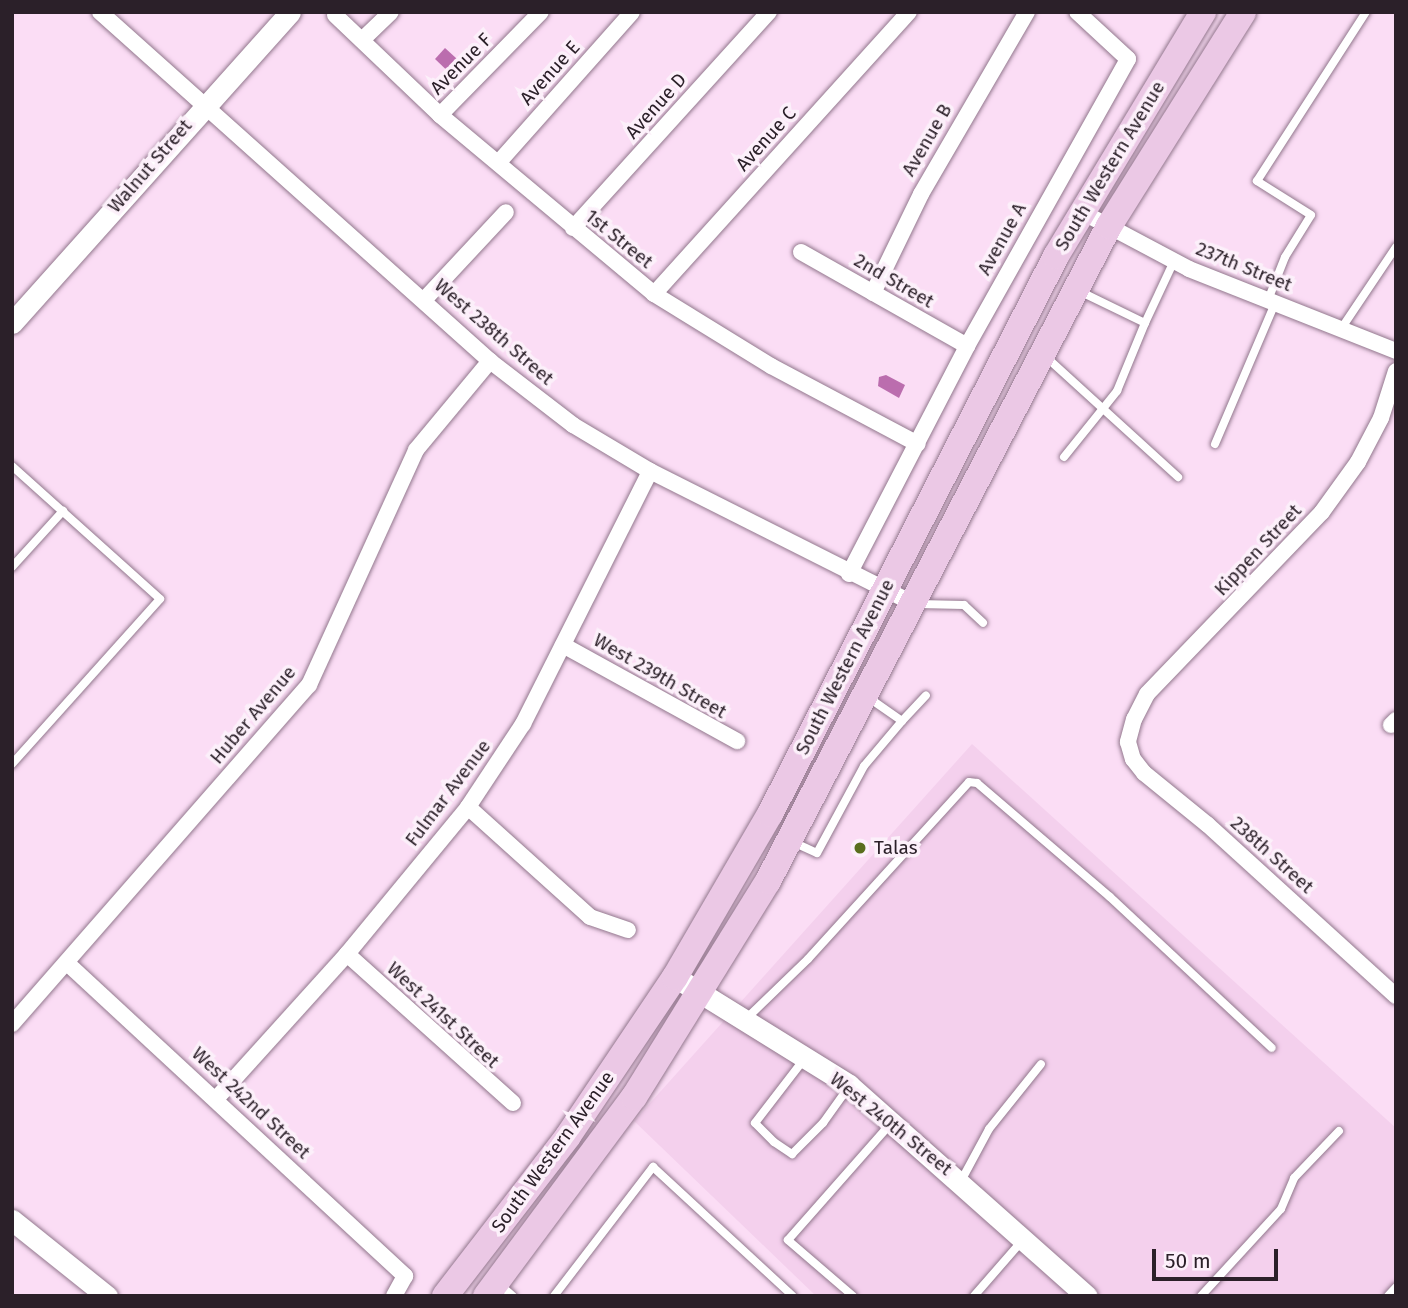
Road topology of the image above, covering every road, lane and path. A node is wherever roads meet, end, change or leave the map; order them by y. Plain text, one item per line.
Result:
1 (100, 12) edge
2 (290, 12) edge
3 (391, 12) edge
4 (541, 12) edge
5 (632, 12) edge
6 (769, 12) edge
7 (909, 12) edge
8 (1027, 12) edge
9 (1077, 12) edge
10 (1203, 12) edge
11 (1243, 12) edge
12 (1366, 12) edge
13 (334, 14) edge
14 (362, 40) junction
15 (204, 105) junction
16 (440, 115) junction
17 (499, 162) junction
18 (506, 212) dead end
19 (1082, 212) junction
20 (1109, 226) junction
21 (573, 228) junction
22 (1396, 247) edge
23 (802, 252) dead end
24 (1174, 261) junction
25 (1076, 290) junction
26 (873, 293) junction
27 (654, 294) junction
28 (424, 300) junction
29 (1272, 302) junction
30 (12, 323) edge
31 (1145, 323) junction
32 (1341, 329) junction
33 (967, 346) junction
34 (1396, 351) edge
35 (1043, 354) junction
36 (490, 360) junction
37 (1396, 371) edge
38 (1104, 410) junction
39 (918, 444) junction
40 (1215, 444) dead end
41 (1064, 457) dead end
42 (12, 466) edge
43 (650, 471) junction
44 (1178, 477) dead end
45 (63, 511) junction
46 (12, 568) edge
47 (849, 575) junction
48 (884, 591) junction
49 (915, 604) junction
50 (983, 623) dead end
51 (563, 645) junction
52 (926, 695) dead end
53 (866, 696) junction
54 (902, 721) junction
55 (737, 741) dead end
56 (1128, 742) joint
57 (12, 764) edge
58 (468, 807) junction
59 (790, 841) junction
60 (628, 930) dead end
61 (347, 954) junction
62 (67, 963) junction
63 (675, 977) junction
64 (701, 992) junction
65 (1396, 996) edge
66 (745, 1020) junction
67 (12, 1024) edge
68 (1272, 1048) dead end
69 (805, 1058) junction
70 (1041, 1064) dead end
71 (849, 1085) junction
72 (216, 1099) junction
73 (513, 1103) dead end
74 (893, 1120) junction
75 (1339, 1131) dead end
76 (961, 1181) junction
77 (12, 1220) edge
78 (1024, 1239) junction
79 (1396, 1287) edge
80 (495, 1292) edge
81 (107, 1296) edge
82 (394, 1296) edge
83 (445, 1296) edge
84 (554, 1296) edge
85 (793, 1296) edge
86 (853, 1296) edge
87 (974, 1296) edge
88 (1087, 1296) edge
89 (1201, 1296) edge
90 (1388, 1296) edge

1 - 15 street, West 238th Street
2 - 15 street, Walnut Street
3 - 14 street
4 - 16 street, Avenue F
5 - 17 street, Avenue E
6 - 21 street, Avenue D
7 - 27 street, Avenue C
8 - 26 street, Avenue B
9 - 33 street, Avenue A
10 - 19 main road, South Western Avenue
11 - 20 main road, South Western Avenue
12 - 29 lane
13 - 14 street, 1st Street
14 - 16 street, 1st Street
15 - 28 street, West 238th Street
15 - 30 street, Walnut Street
16 - 17 street, 1st Street
17 - 21 street, 1st Street
18 - 28 street
19 - 20 street, 237th Street
19 - 48 main road, South Western Avenue
20 - 24 street, 237th Street
20 - 25 main road, South Western Avenue
21 - 27 street, 1st Street
22 - 32 lane
23 - 26 street, 2nd Street
24 - 29 street, 237th Street
24 - 31 lane
25 - 31 lane
25 - 35 main road, South Western Avenue
26 - 33 street, 2nd Street
27 - 39 street, 1st Street
28 - 36 street, West 238th Street
29 - 32 street, 237th Street
29 - 40 lane
31 - 38 lane
32 - 34 street, 237th Street
33 - 39 street, Avenue A
35 - 38 lane
35 - 49 main road, South Western Avenue
36 - 43 street, West 238th Street
36 - 62 street, Huber Avenue
37 - 56 street, Kippen Street
38 - 41 lane
38 - 44 lane
39 - 47 street, Avenue A
42 - 45 lane
43 - 47 street, West 238th Street
43 - 51 street, Fulmar Avenue
45 - 46 lane
45 - 57 lane
47 - 48 street, West 238th Street
48 - 49 street, West 238th Street
48 - 63 main road, South Western Avenue
49 - 50 lane
49 - 53 main road, South Western Avenue
51 - 55 street, West 239th Street
51 - 58 street, Fulmar Avenue
52 - 54 lane
53 - 54 lane
53 - 59 main road, South Western Avenue
54 - 59 lane
56 - 65 street, 238th Street
58 - 60 street
58 - 61 street, Fulmar Avenue
59 - 64 main road, South Western Avenue
61 - 72 street, Fulmar Avenue
61 - 73 street, West 241st Street
62 - 67 street, Huber Avenue
62 - 72 street, West 242nd Street
63 - 64 street, West 240th Street
63 - 83 main road, South Western Avenue
64 - 66 street, West 240th Street
64 - 80 main road, South Western Avenue
66 - 68 lane
66 - 69 street, West 240th Street
69 - 71 street, West 240th Street
69 - 71 lane
70 - 76 lane
71 - 74 street, West 240th Street
72 - 82 street, West 242nd Street
74 - 76 street, West 240th Street
74 - 86 lane
75 - 89 lane
76 - 78 street, West 240th Street
77 - 81 street
78 - 87 lane
78 - 88 street, West 240th Street
79 - 90 lane
84 - 85 lane

